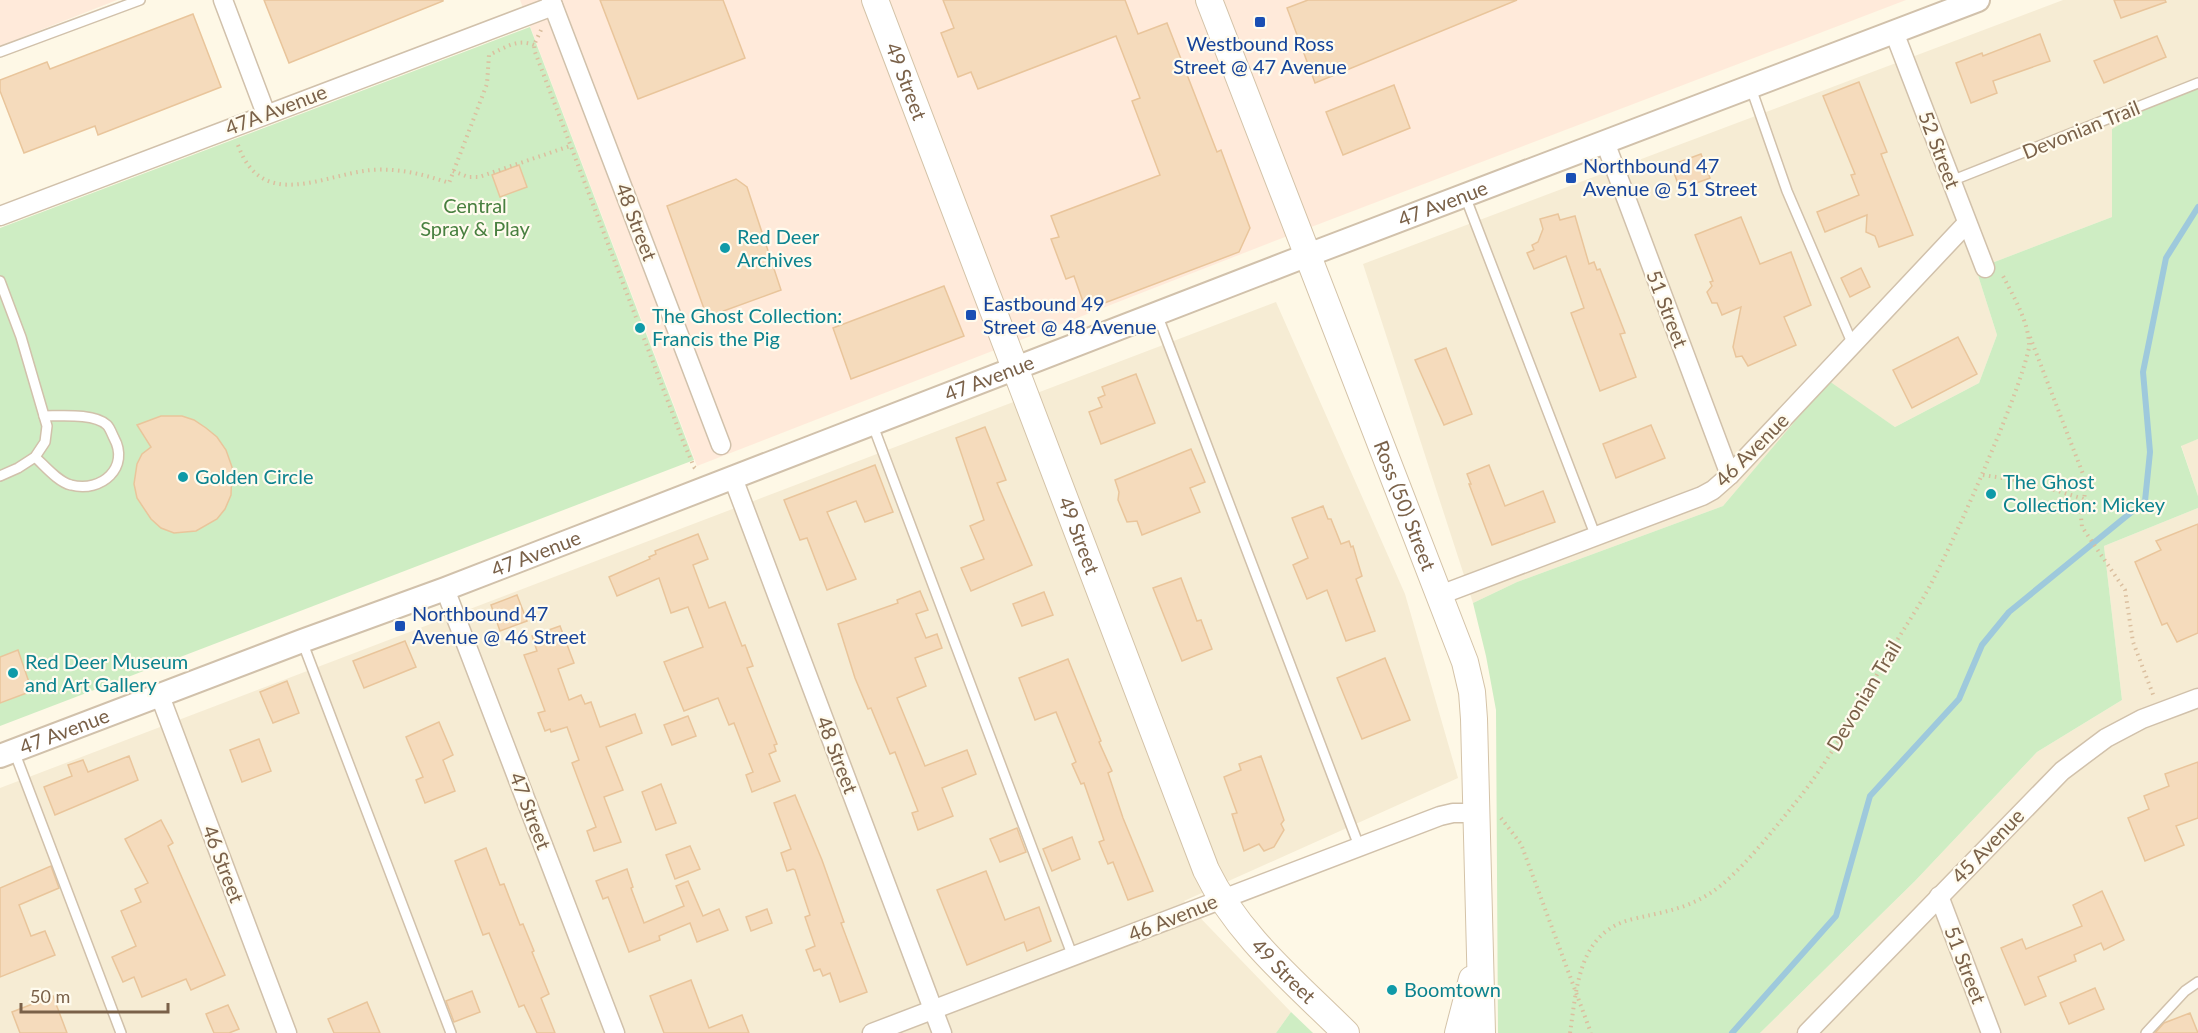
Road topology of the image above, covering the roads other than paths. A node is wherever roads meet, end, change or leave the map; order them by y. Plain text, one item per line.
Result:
1 (140, 0) edge
2 (223, 0) edge
3 (875, 0) edge
4 (1209, 0) edge
5 (1978, 0) edge
6 (552, 3) edge
7 (1894, 32) junction
8 (0, 52) edge
9 (2198, 83) edge
10 (1750, 87) junction
11 (266, 114) junction
12 (1605, 142) junction
13 (1958, 179) junction
14 (1465, 196) junction
15 (0, 216) edge
16 (1967, 223) junction
17 (1308, 255) junction
18 (1992, 267) road end
19 (0, 281) edge
20 (1157, 314) junction
21 (1854, 345) junction
22 (1015, 368) junction
23 (44, 416) junction
24 (872, 423) junction
25 (721, 445) dead end
26 (35, 457) junction
27 (0, 476) edge
28 (1730, 476) junction
29 (733, 478) junction
30 (1596, 537) junction
31 (445, 589) junction
32 (1440, 595) junction
33 (302, 641) junction
34 (160, 696) junction
35 (2198, 698) edge
36 (7, 754) edge
37 (1489, 815) junction
38 (1359, 846) junction
39 (1939, 896) junction
40 (1221, 898) junction
41 (1481, 938) junction
42 (1073, 957) junction
43 (2198, 982) edge
44 (933, 1010) junction
45 (122, 1033) edge
46 (287, 1033) edge
47 (451, 1033) edge
48 (615, 1033) edge
49 (872, 1033) edge
50 (942, 1033) edge
51 (1346, 1033) edge
52 (1458, 1033) edge
53 (1482, 1033) edge
54 (1807, 1033) edge
55 (1991, 1033) edge
56 (2146, 1033) edge

1 - 8 lane
2 - 11 street
3 - 22 main road, 49 Street
4 - 17 main road, Ross (50) Street
5 - 7 street, 47 Avenue
6 - 11 street, 47A Avenue
6 - 25 street, 48 Street
7 - 10 street, 47 Avenue
7 - 13 street, 52 Street
9 - 13 lane, Devonian Trail
10 - 12 street, 47 Avenue
10 - 21 lane
11 - 15 street, 47A Avenue
12 - 14 street, 47 Avenue
12 - 28 street, 51 Street
13 - 16 street, 52 Street
14 - 17 street, 47 Avenue
14 - 30 lane
16 - 18 street, 52 Street
16 - 21 street, 46 Avenue
17 - 20 street, 47 Avenue
17 - 32 main road, Ross (50) Street
19 - 23 lane
20 - 22 street, 47 Avenue
20 - 38 lane
21 - 28 street, 46 Avenue
22 - 24 street, 47 Avenue
22 - 40 main road, 49 Street
23 - 26 lane
23 - 26 lane
24 - 29 street, 47 Avenue
24 - 42 lane
26 - 27 lane
28 - 30 street, 46 Avenue
29 - 31 street, 47 Avenue
29 - 44 street, 48 Street
30 - 32 street, 46 Avenue
31 - 33 street, 47 Avenue
31 - 48 street, 47 Street
32 - 37 main road, Ross (50) Street
33 - 34 street, 47 Avenue
33 - 47 lane
34 - 36 street, 47 Avenue
34 - 46 street, 46 Street
35 - 39 street, 45 Avenue
36 - 45 lane
37 - 38 street, 46 Avenue
37 - 41 main road, Ross (50) Street
38 - 40 street, 46 Avenue
39 - 54 street, 45 Avenue
39 - 55 street, 51 Street
40 - 42 street, 46 Avenue
40 - 51 main road, 49 Street
41 - 52 main road
41 - 53 main road, Ross (50) Street
42 - 44 street, 46 Avenue
43 - 56 lane
44 - 49 street, 46 Avenue
44 - 50 street, 48 Street

